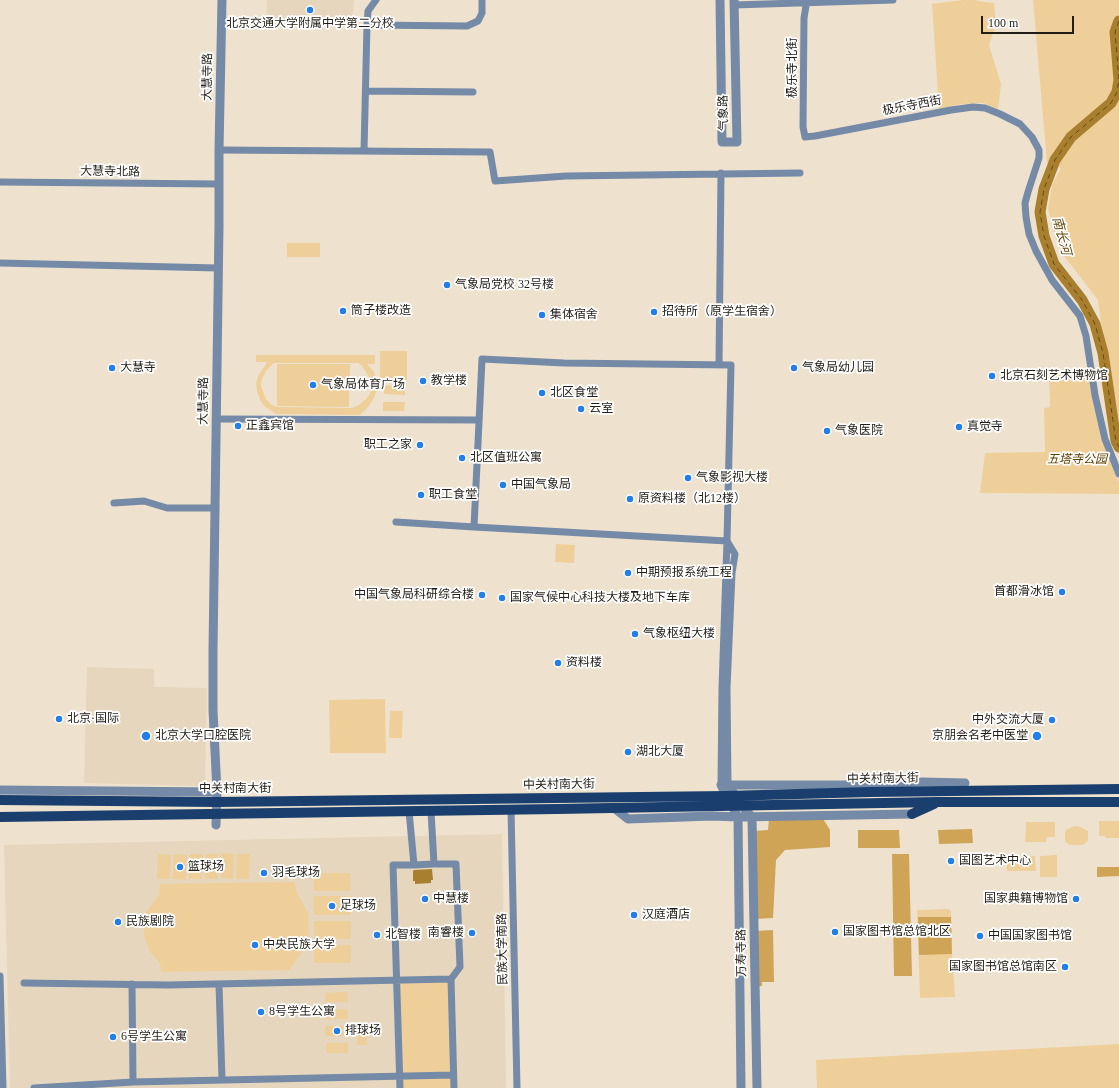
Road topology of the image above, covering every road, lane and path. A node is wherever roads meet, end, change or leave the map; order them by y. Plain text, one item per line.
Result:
1 (222, 0) edge
2 (376, 0) edge
3 (482, 0) edge
4 (720, 0) edge
5 (893, 0) edge
6 (807, 1) edge
7 (734, 2) edge
8 (367, 25) junction
9 (721, 72) junction
10 (736, 72) junction
11 (366, 91) junction
12 (473, 92) dead end
13 (805, 137) joint
14 (219, 150) junction
15 (364, 151) junction
16 (721, 173) junction
17 (800, 173) dead end
18 (0, 182) edge
19 (219, 184) junction
20 (0, 263) edge
21 (218, 268) junction
22 (719, 365) junction
23 (216, 419) junction
24 (478, 420) junction
25 (1119, 474) edge
26 (114, 503) dead end
27 (215, 508) junction
28 (396, 522) dead end
29 (474, 527) junction
30 (727, 541) junction
31 (965, 783) joint
32 (886, 785) junction
33 (1119, 789) edge
34 (0, 790) edge
35 (987, 790) junction
36 (727, 791) junction
37 (870, 792) junction
38 (217, 797) junction
39 (0, 800) edge
40 (937, 802) junction
41 (1119, 802) edge
42 (737, 806) junction
43 (614, 808) junction
44 (511, 810) junction
45 (409, 811) junction
46 (431, 811) junction
47 (216, 814) junction
48 (912, 814) joint
49 (0, 817) edge
50 (738, 817) junction
51 (752, 817) junction
52 (216, 825) dead end
53 (414, 864) junction
54 (434, 864) junction
55 (0, 976) edge
56 (451, 979) junction
57 (396, 980) junction
58 (24, 983) dead end
59 (132, 984) junction
60 (219, 984) junction
61 (453, 1075) junction
62 (400, 1076) junction
63 (222, 1080) junction
64 (134, 1082) junction
65 (88, 1086) edge
66 (3, 1088) edge
67 (34, 1088) edge
68 (400, 1088) edge
69 (454, 1088) edge
70 (517, 1088) edge
71 (742, 1088) edge
72 (757, 1088) edge

1 - 14 street, 大慧寺路
2 - 8 street
3 - 8 street
4 - 9 street, 气象路
5 - 6 street
6 - 7 street
6 - 13 street, 极乐寺北街
7 - 10 street, 气象路
8 - 11 street
9 - 10 street
9 - 10 street, 气象路
11 - 12 street
11 - 15 street
13 - 25 street, 极乐寺西街
14 - 15 street
14 - 19 street, 大慧寺路
15 - 16 street
16 - 17 street
16 - 22 street
18 - 19 street, 大慧寺北路
19 - 21 street, 大慧寺路
20 - 21 street
21 - 23 street, 大慧寺路
22 - 24 street
22 - 30 street
23 - 24 street
23 - 27 street, 大慧寺路
24 - 29 street
26 - 27 street
27 - 38 street, 大慧寺路
28 - 29 street
29 - 30 street
30 - 36 street
31 - 32 street, 中关村南大街
31 - 35 main road
32 - 36 street, 中关村南大街
32 - 37 main road
33 - 35 main road, 中关村南大街
34 - 38 street, 中关村南大街
35 - 37 main road, 中关村南大街
36 - 37 main road, 中关村南大街
36 - 38 main road, 中关村南大街
36 - 42 street
38 - 39 main road, 中关村南大街
38 - 47 street, 大慧寺路
40 - 41 main road, 中关村南大街
40 - 42 main road, 中关村南大街
40 - 48 main road
42 - 43 main road, 中关村南大街
42 - 50 street
42 - 51 street
43 - 44 main road, 中关村南大街
43 - 50 street
44 - 46 main road, 中关村南大街
44 - 70 street, 民族大学南路
45 - 46 main road, 中关村南大街
45 - 47 main road, 中关村南大街
45 - 53 street
46 - 54 street
47 - 49 main road, 中关村南大街
47 - 52 street, 大慧寺路
48 - 51 street
50 - 51 street
50 - 71 street, 万寿寺路
51 - 72 street, 万寿寺路
53 - 54 street
53 - 57 street
54 - 56 street
55 - 66 street
56 - 57 street
56 - 61 street
57 - 60 street
57 - 62 street
58 - 59 street
59 - 60 street
59 - 64 street
60 - 63 street
61 - 62 street
61 - 69 street
62 - 63 street
62 - 68 street
63 - 64 street
64 - 65 street
65 - 67 street

